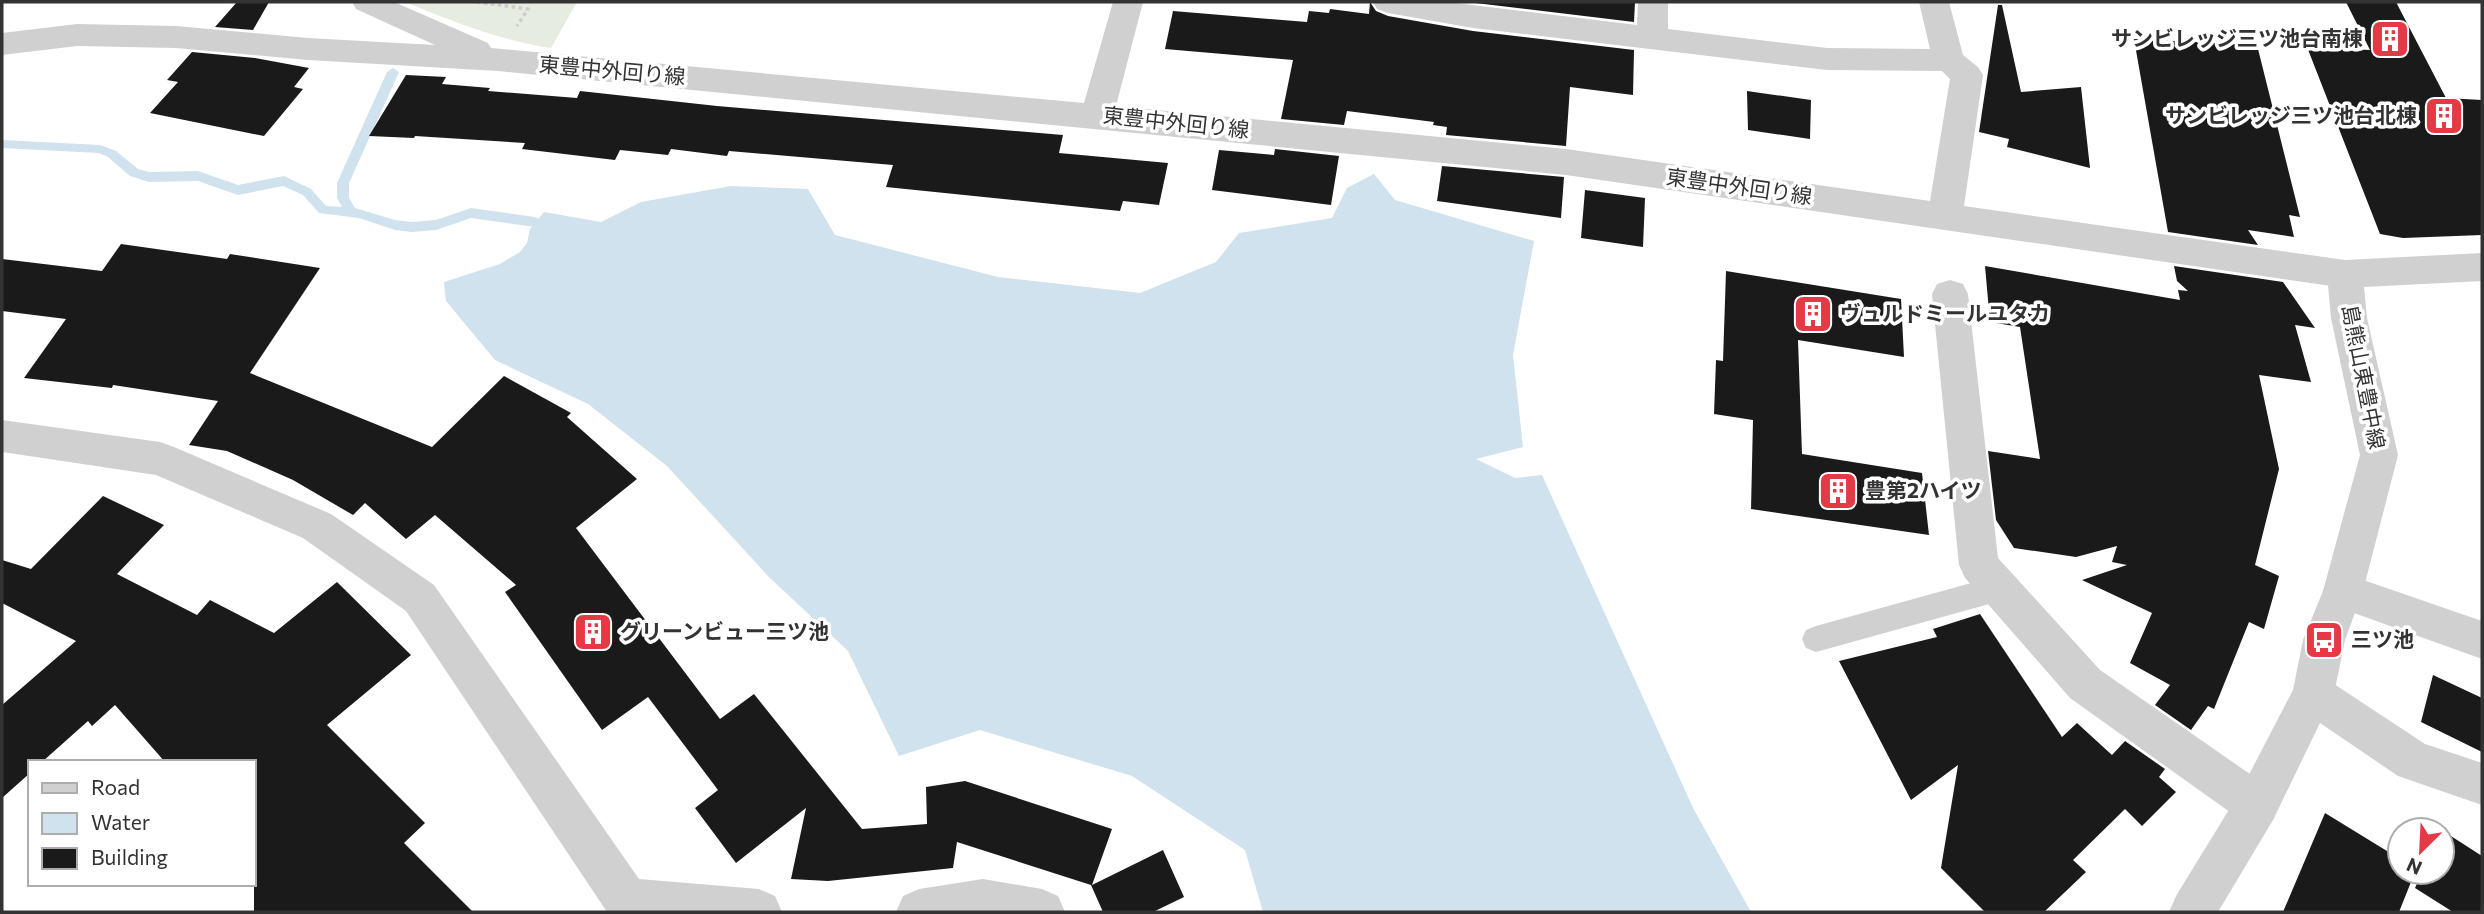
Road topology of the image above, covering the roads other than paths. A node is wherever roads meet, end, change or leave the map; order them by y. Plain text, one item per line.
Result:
1 (366, 2) edge
2 (1128, 2) edge
3 (1388, 2) edge
4 (1653, 2) edge
5 (1934, 2) edge
6 (1652, 38) junction
7 (2, 44) edge
8 (498, 60) junction
9 (1950, 60) junction
10 (1097, 116) junction
11 (1945, 216) junction
12 (2482, 267) edge
13 (2345, 274) junction
14 (1950, 294) dead end
15 (2, 436) edge
16 (2000, 588) junction
17 (2343, 591) junction
18 (1816, 639) dead end
19 (2482, 639) edge
20 (2313, 694) junction
21 (2482, 784) edge
22 (2257, 805) junction
23 (759, 912) edge
24 (919, 912) edge
25 (1042, 912) edge
26 (2192, 912) edge

1 - 8 street
2 - 10 street
3 - 6 street
4 - 6 street
5 - 9 street
6 - 9 street
7 - 8 street, 東豊中外回り線
8 - 10 street, 東豊中外回り線
9 - 11 street
10 - 11 street, 東豊中外回り線
11 - 13 street, 東豊中外回り線
12 - 13 street, 島熊山東豊中線
13 - 17 street, 島熊山東豊中線
14 - 16 street
15 - 23 street
16 - 18 lane
16 - 22 street
17 - 19 street
17 - 20 street, 島熊山東豊中線
20 - 21 street
20 - 22 street, 島熊山東豊中線
22 - 26 street, 島熊山東豊中線
24 - 25 street

